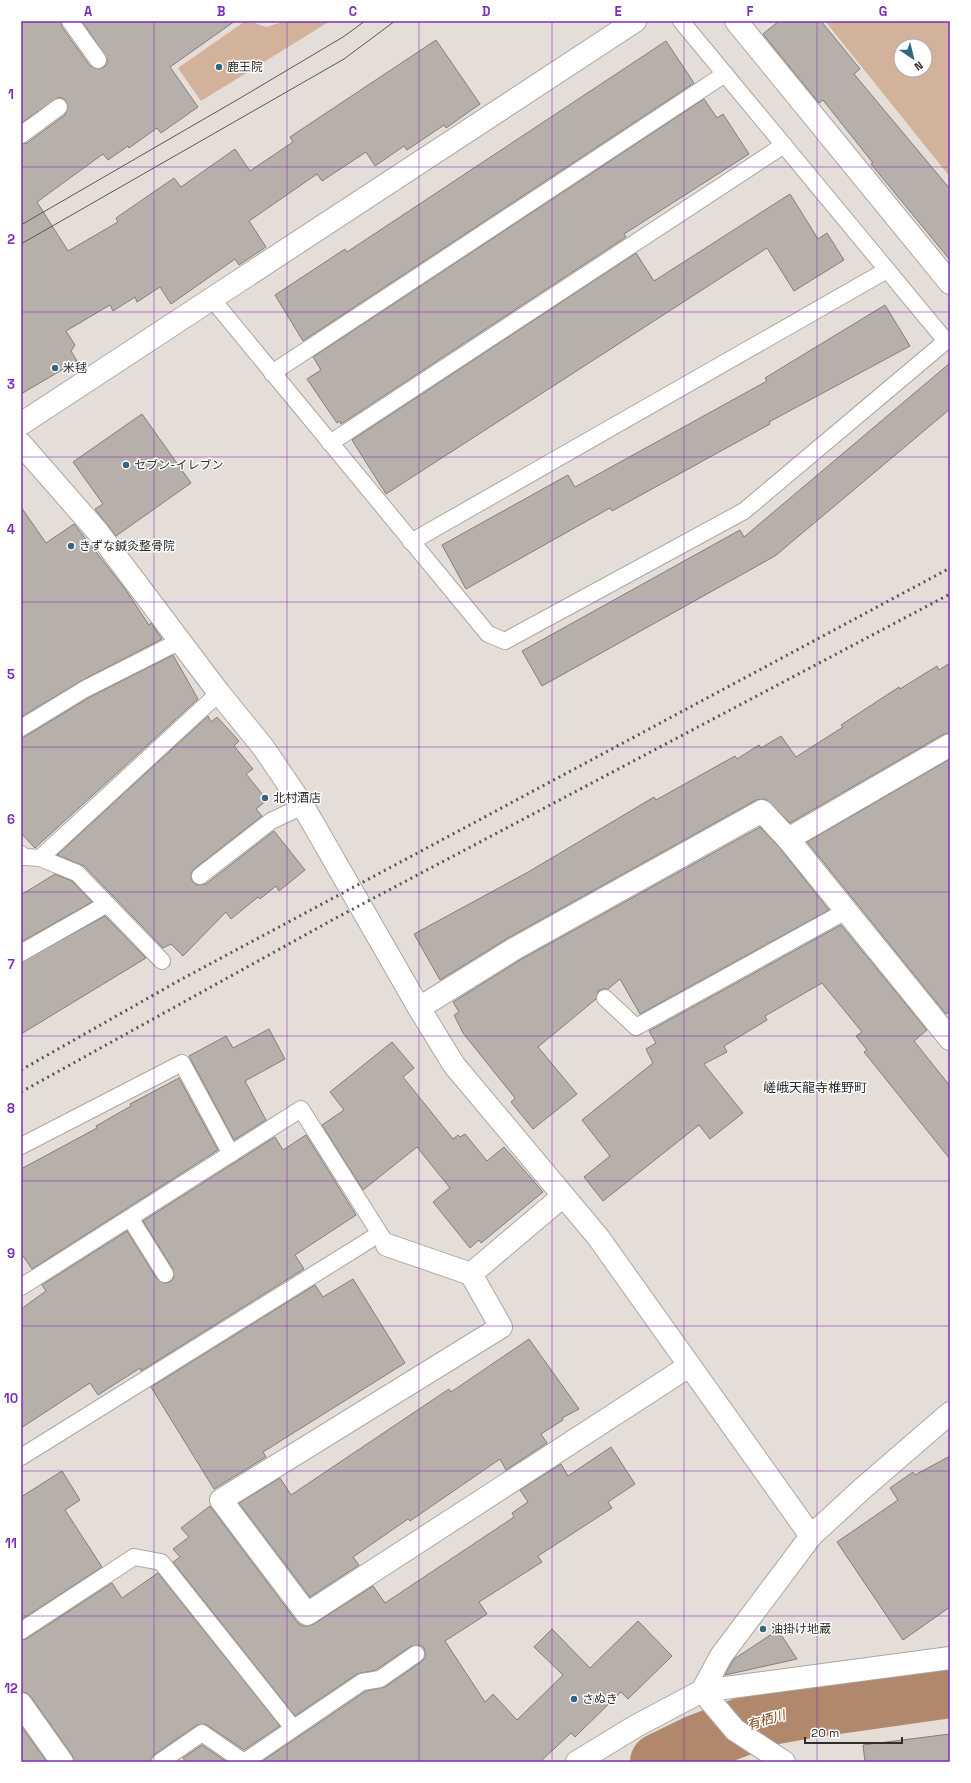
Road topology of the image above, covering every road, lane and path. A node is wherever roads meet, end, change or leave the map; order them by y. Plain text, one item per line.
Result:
1 (70, 21) edge
2 (635, 21) edge
3 (681, 21) edge
4 (736, 21) edge
5 (98, 60) dead end
6 (725, 74) junction
7 (59, 107) dead end
8 (21, 135) edge
9 (784, 145) junction
10 (887, 270) junction
11 (950, 284) edge
12 (212, 299) junction
13 (272, 372) junction
14 (21, 424) edge
15 (330, 443) junction
16 (21, 444) edge
17 (411, 542) junction
18 (180, 641) junction
19 (219, 693) junction
20 (21, 728) edge
21 (950, 745) edge
22 (303, 806) junction
23 (788, 839) junction
24 (21, 854) edge
25 (40, 858) junction
26 (200, 876) dead end
27 (107, 904) junction
28 (846, 911) junction
29 (21, 953) edge
30 (162, 961) dead end
31 (605, 998) dead end
32 (419, 1008) junction
33 (950, 1039) edge
34 (21, 1146) edge
35 (231, 1154) junction
36 (563, 1196) junction
37 (130, 1218) junction
38 (383, 1239) junction
39 (165, 1274) dead end
40 (471, 1274) junction
41 (21, 1287) edge
42 (689, 1366) junction
43 (950, 1413) edge
44 (21, 1458) edge
45 (811, 1536) junction
46 (21, 1631) edge
47 (416, 1654) dead end
48 (950, 1658) edge
49 (702, 1691) junction
50 (21, 1704) edge
51 (293, 1728) junction
52 (779, 1758) edge
53 (62, 1762) edge
54 (160, 1762) edge
55 (577, 1762) edge

1 - 5 lane
2 - 12 street
3 - 6 lane
4 - 11 street
6 - 9 lane
6 - 13 lane
7 - 8 lane
9 - 10 lane
9 - 15 lane
10 - 17 lane
10 - 17 lane
12 - 13 lane
12 - 14 street
13 - 15 lane
15 - 17 lane
16 - 18 street
18 - 19 street
18 - 20 lane
19 - 22 street
19 - 25 lane
21 - 23 street
22 - 26 lane
22 - 32 street
23 - 28 street
23 - 32 street
24 - 25 lane
25 - 27 lane
27 - 29 lane
27 - 30 lane
28 - 31 lane
28 - 33 street
32 - 36 street
34 - 35 lane
35 - 37 lane
35 - 38 lane
36 - 40 street
36 - 42 street
37 - 39 lane
37 - 41 lane
38 - 40 street
38 - 44 lane
40 - 42 street
42 - 45 street
43 - 45 street
45 - 49 street
46 - 51 lane
47 - 51 lane
48 - 49 street
49 - 52 street
49 - 55 street
50 - 53 street
51 - 54 lane

